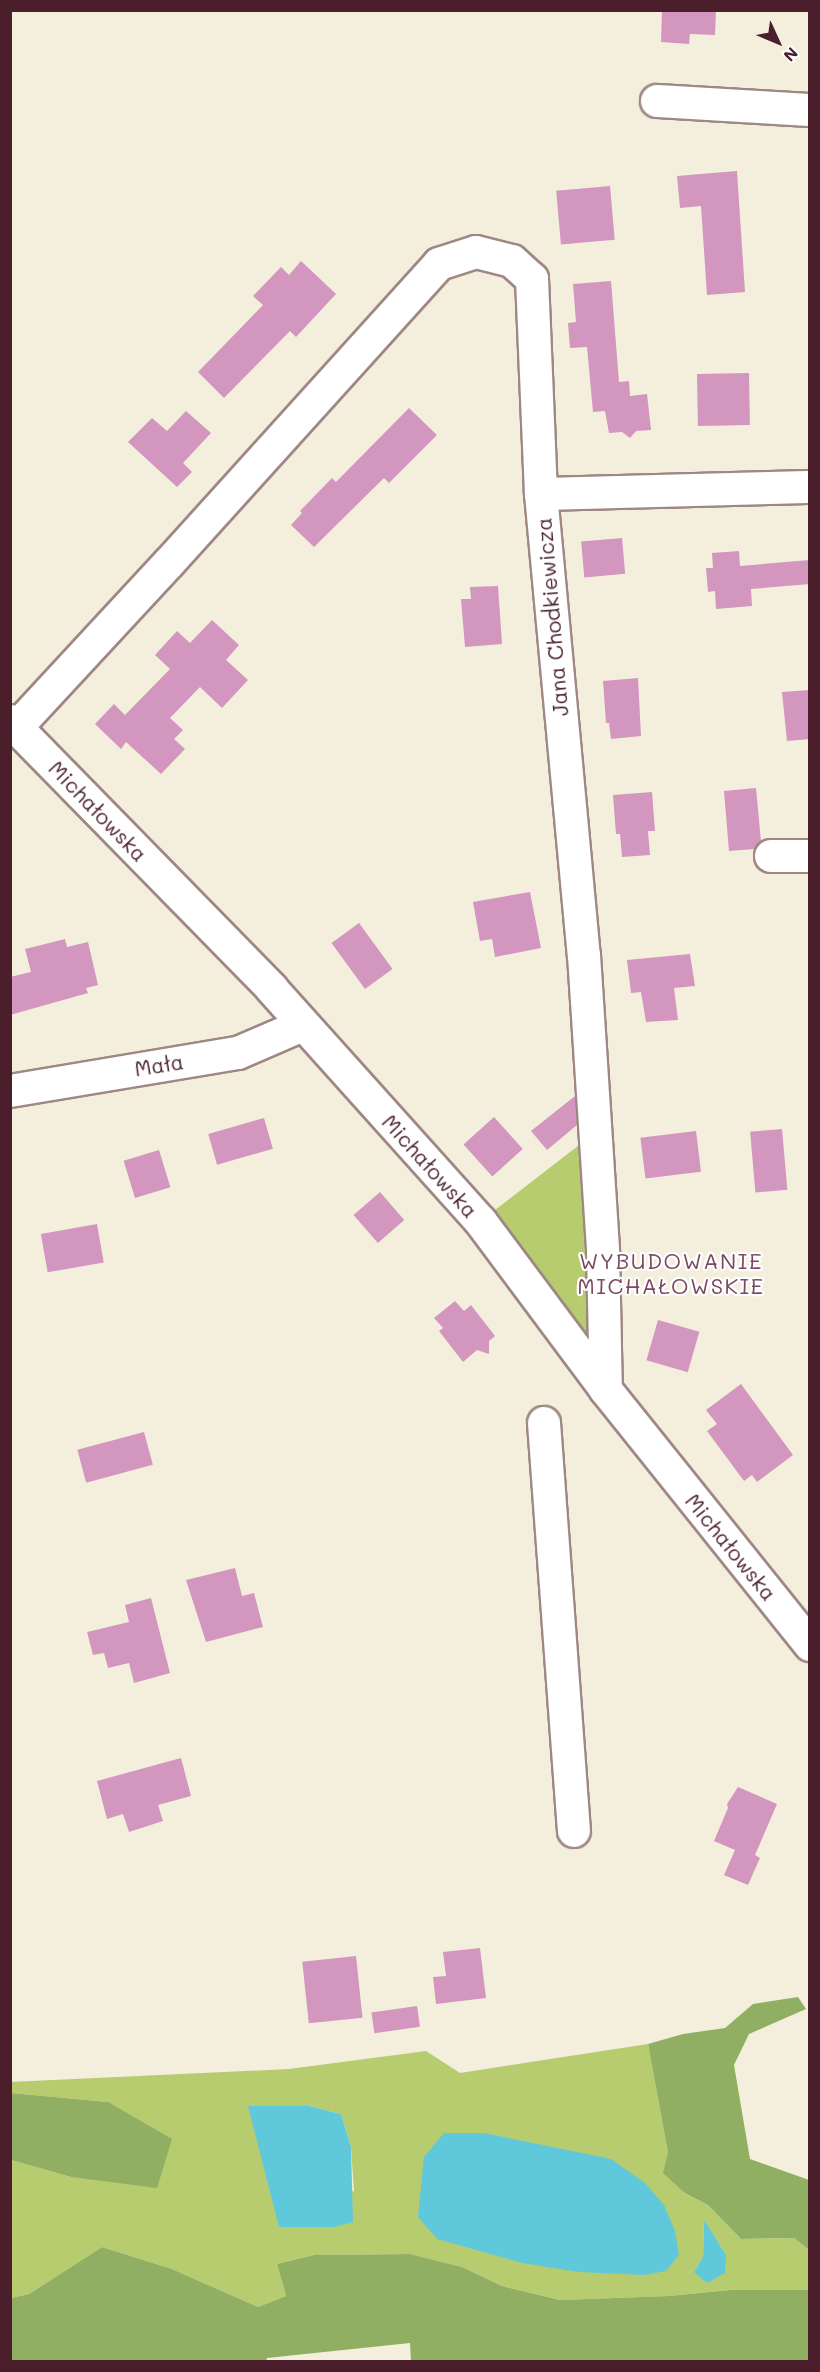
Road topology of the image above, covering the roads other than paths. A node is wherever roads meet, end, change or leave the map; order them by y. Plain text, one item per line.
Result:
1 (657, 101) dead end
2 (810, 110) edge
3 (810, 487) edge
4 (541, 494) junction
5 (14, 724) edge
6 (771, 856) dead end
7 (810, 856) edge
8 (303, 1025) junction
9 (10, 1091) edge
10 (606, 1390) junction
11 (544, 1423) dead end
12 (810, 1645) edge
13 (574, 1831) dead end

1 - 2 street
3 - 4 street
4 - 5 street, Jana Chodkiewicza
4 - 10 street, Jana Chodkiewicza
5 - 8 street, Michałowska
6 - 7 street
8 - 9 street, Mała
8 - 10 street, Michałowska
10 - 12 street, Michałowska
11 - 13 street

